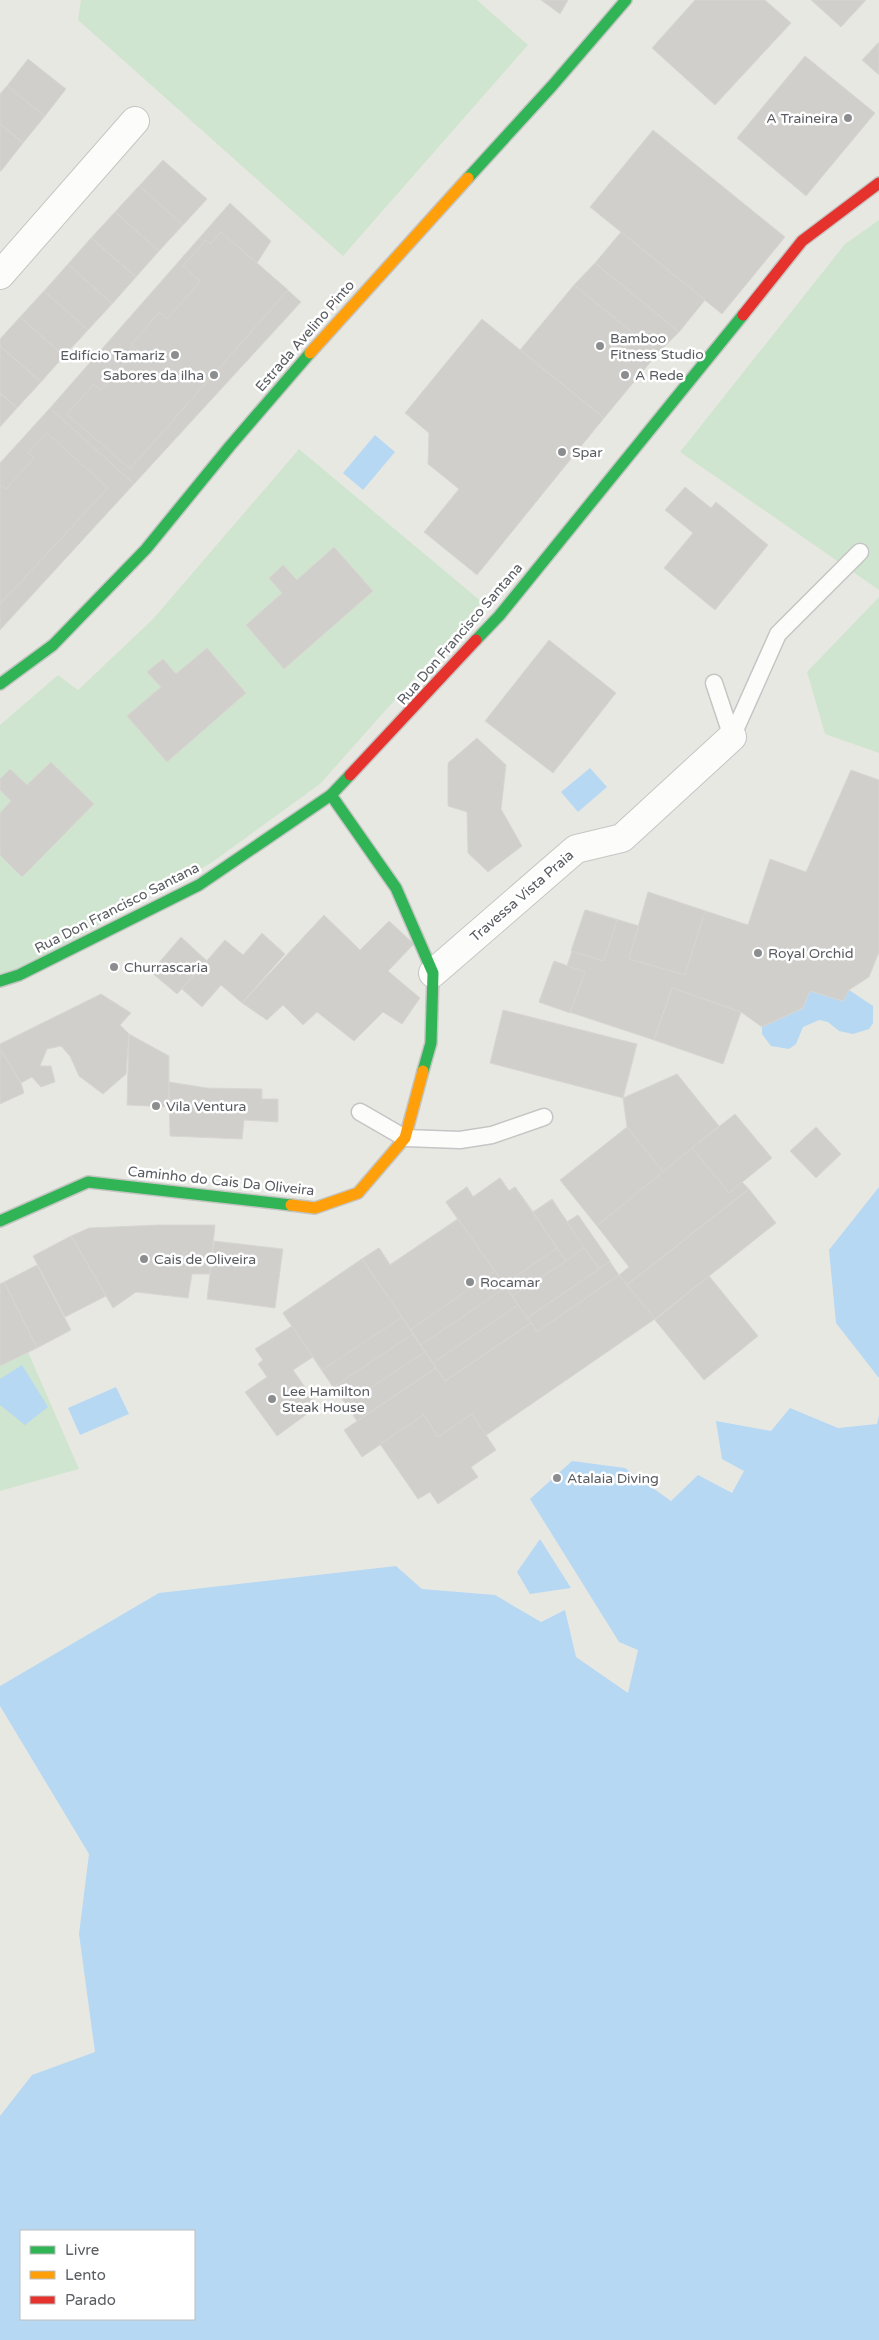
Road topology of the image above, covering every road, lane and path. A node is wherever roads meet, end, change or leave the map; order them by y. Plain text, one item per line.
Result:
1 (626, 0) edge
2 (135, 121) dead end
3 (879, 183) edge
4 (0, 276) edge
5 (860, 552) dead end
6 (714, 683) dead end
7 (0, 684) edge
8 (732, 737) junction
9 (331, 795) junction
10 (433, 973) junction
11 (0, 981) edge
12 (360, 1112) dead end
13 (544, 1117) dead end
14 (406, 1138) junction
15 (0, 1221) edge

1 - 7 street, Estrada Avelino Pinto
2 - 4 street
3 - 9 street, Rua Don Francisco Santana
5 - 8 lane
6 - 8 lane
8 - 10 street, Travessa Vista Praia
9 - 10 street, Caminho do Cais Da Oliveira
9 - 11 street, Rua Don Francisco Santana
10 - 14 street, Caminho do Cais Da Oliveira
12 - 14 lane
13 - 14 lane
14 - 15 street, Caminho do Cais Da Oliveira

